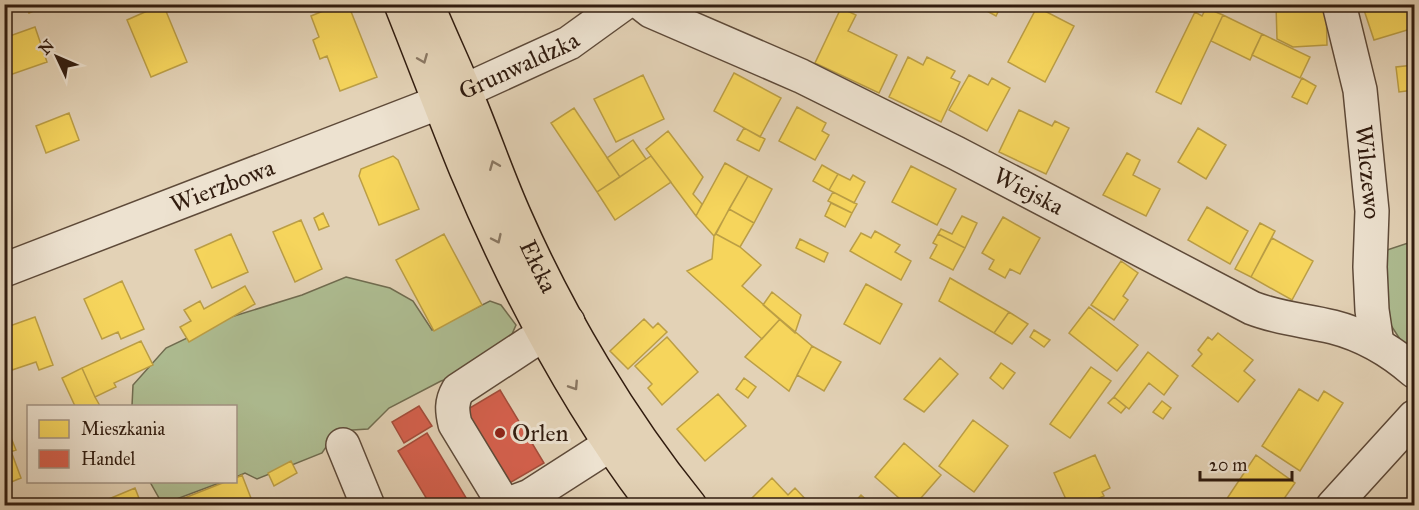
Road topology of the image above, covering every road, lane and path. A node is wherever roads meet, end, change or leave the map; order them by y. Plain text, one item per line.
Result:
1 (401, 4) edge
2 (427, 4) edge
3 (623, 4) edge
4 (642, 4) edge
5 (1339, 4) edge
6 (452, 96) junction
7 (4, 270) edge
8 (556, 328) junction
9 (1377, 344) junction
10 (1414, 371) edge
11 (1414, 417) edge
12 (611, 444) junction
13 (343, 445) dead end
14 (368, 506) edge
15 (655, 506) edge
16 (690, 506) edge
17 (1333, 506) edge

1 -> 6 main road, Ełcka
2 - 6 main road, Ełcka
3 - 6 street, Grunwaldzka
4 - 9 street, Wiejska
5 - 9 street, Wilczewo
6 - 7 street, Wierzbowa
6 - 8 main road, Ełcka
8 -> 12 main road, Ełcka
8 - 12 street
8 - 16 main road, Ełcka
9 - 10 street, Wiejska
11 - 17 street
12 - 15 main road, Ełcka
13 - 14 street

